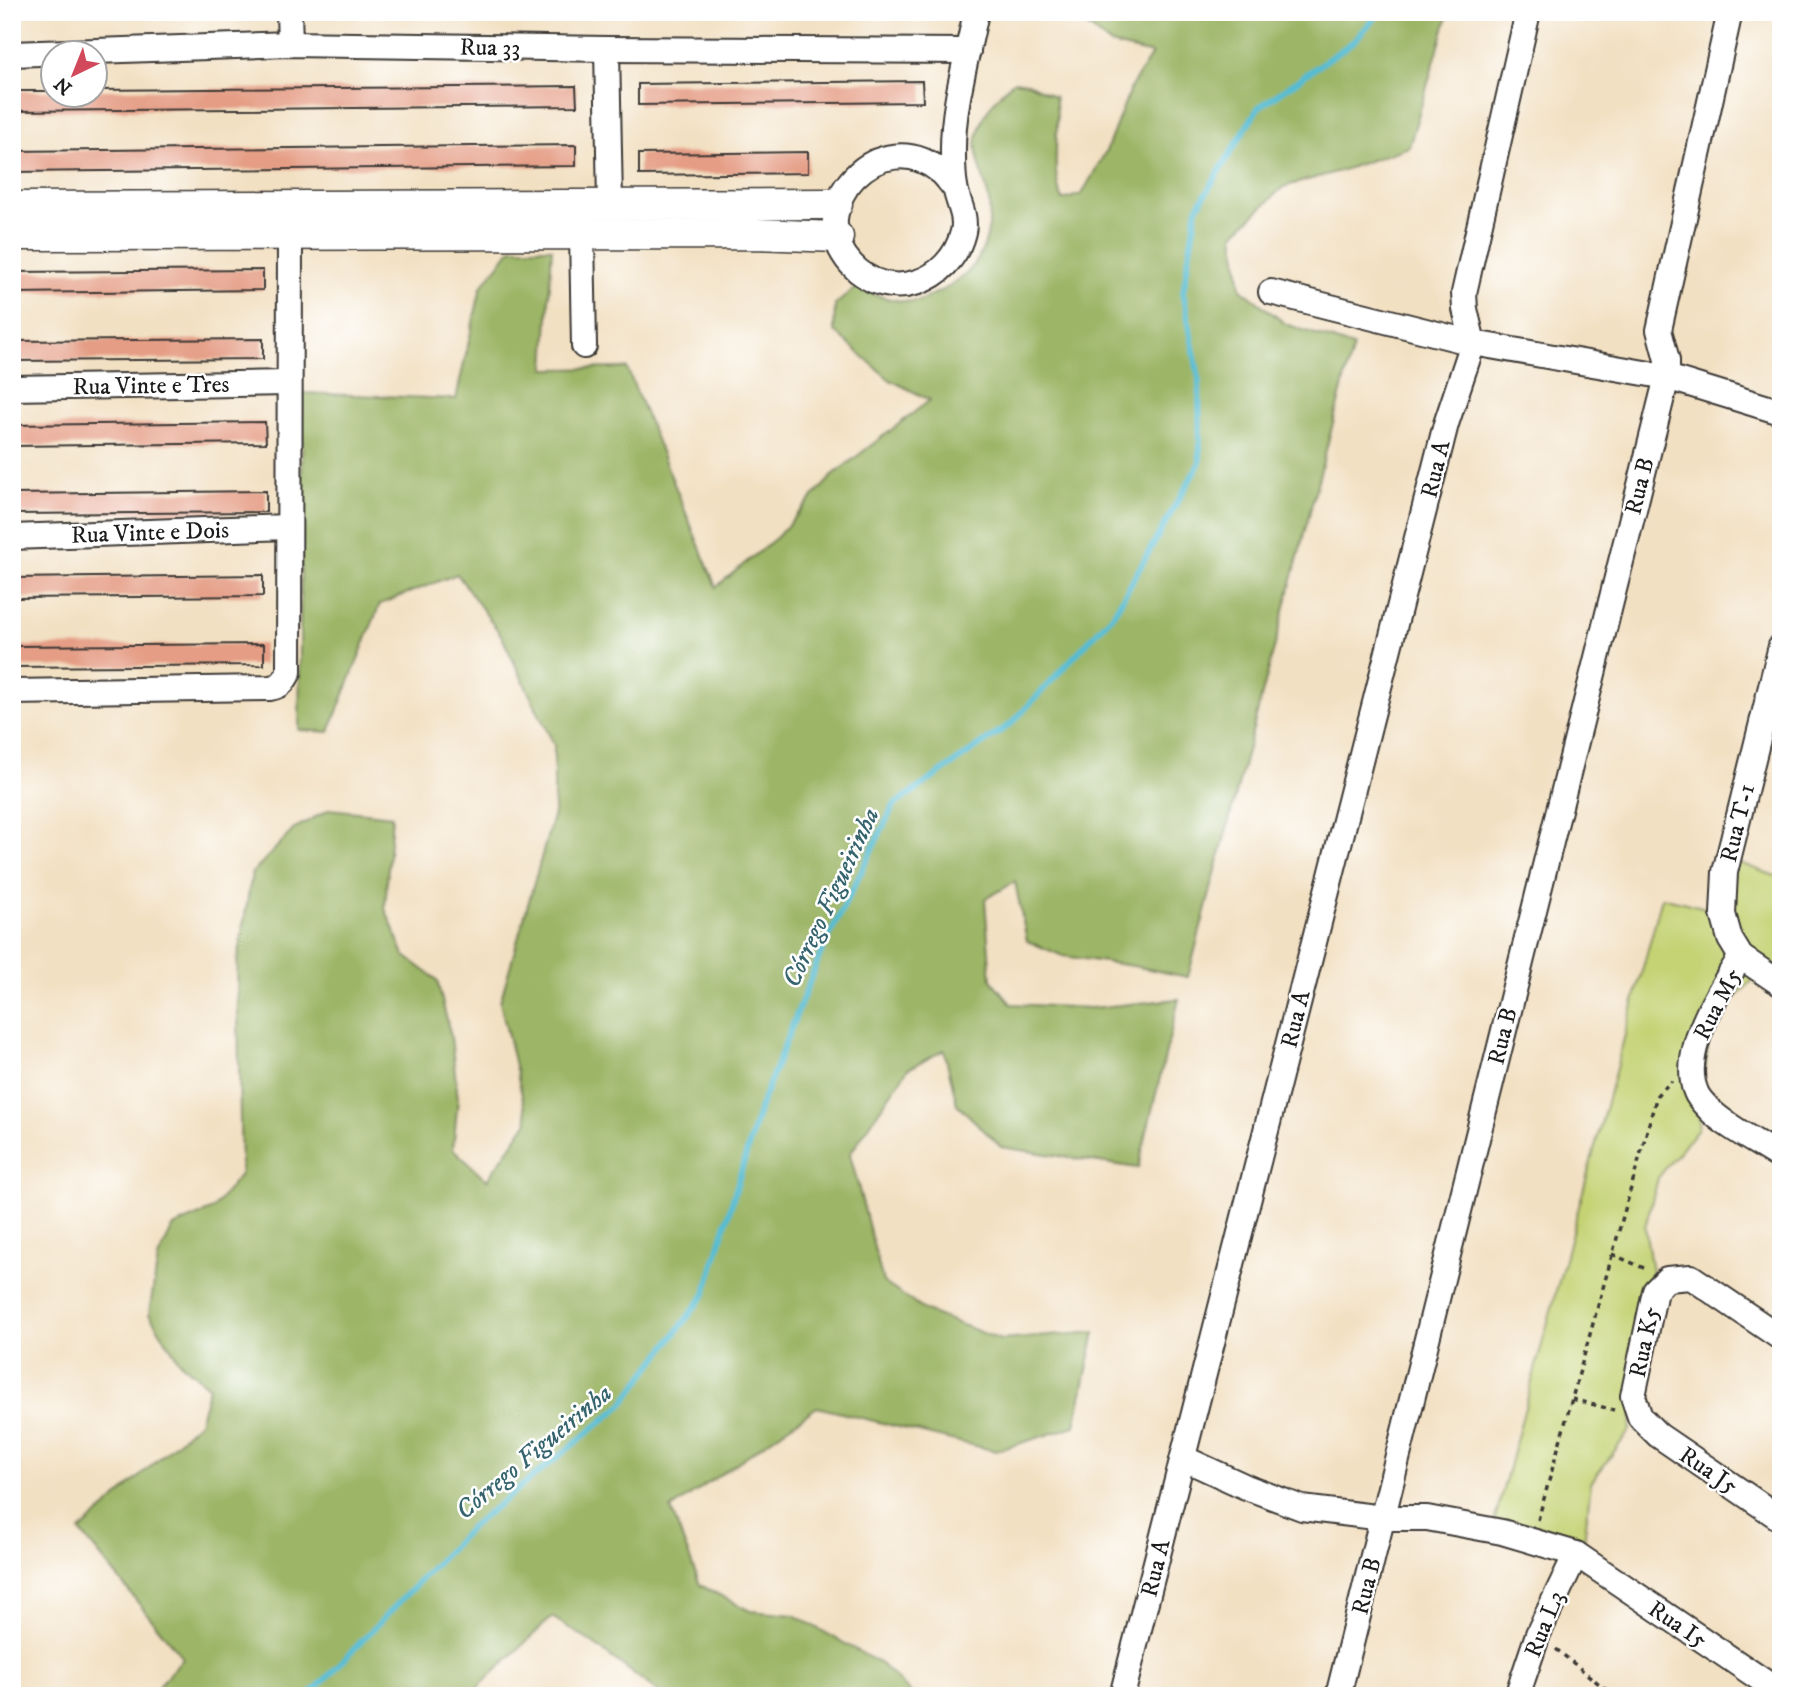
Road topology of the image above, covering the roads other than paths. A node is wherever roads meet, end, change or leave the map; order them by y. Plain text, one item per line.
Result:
1 (289, 12) edge
2 (976, 12) edge
3 (1528, 12) edge
4 (1730, 12) edge
5 (290, 44) junction
6 (607, 49) junction
7 (968, 51) junction
8 (12, 54) edge
9 (953, 128) junction
10 (922, 161) junction
11 (955, 188) junction
12 (610, 203) junction
13 (837, 204) junction
14 (12, 207) edge
15 (289, 234) junction
16 (582, 234) junction
17 (12, 235) edge
18 (838, 237) junction
19 (1271, 292) dead end
20 (1473, 343) junction
21 (584, 346) dead end
22 (1667, 377) junction
23 (289, 383) junction
24 (12, 388) edge
25 (1781, 412) edge
26 (288, 527) junction
27 (12, 537) edge
28 (1781, 646) edge
29 (12, 692) edge
30 (1741, 957) junction
31 (1781, 984) edge
32 (1781, 1158) edge
33 (1781, 1338) edge
34 (1640, 1417) joint
35 (1183, 1458) junction
36 (1383, 1518) junction
37 (1781, 1519) edge
38 (1576, 1554) junction
39 (1781, 1693) edge
40 (1122, 1696) edge
41 (1338, 1696) edge
42 (1517, 1696) edge

1 - 5 street
2 - 7 street
3 - 20 street
4 - 22 street, Rua B
5 - 6 street, Rua 33
5 - 8 street, Rua 33
6 - 7 street, Rua 33
6 - 12 street
7 - 9 street
9 - 10 street
9 - 11 street
10 - 11 street
10 - 13 street
11 - 18 street
12 - 13 street
12 - 14 street
13 - 18 street
15 - 16 street
15 - 17 street
15 - 23 street
16 - 18 street
16 - 21 street
19 - 20 street
20 - 22 street
20 - 35 street, Rua A
22 - 25 street
22 - 36 street, Rua B
23 - 24 street, Rua Vinte e Tres
23 - 26 street
26 - 27 street, Rua Vinte e Dois
26 - 29 street
28 - 30 street, Rua T-1
30 - 31 street
30 - 32 street, Rua M5
33 - 34 street, Rua K5
34 - 37 street, Rua J5
35 - 36 street, Rua I5
35 - 40 street, Rua A
36 - 38 street, Rua I5
36 - 41 street, Rua B
38 - 39 street, Rua I5
38 - 42 street, Rua L3

